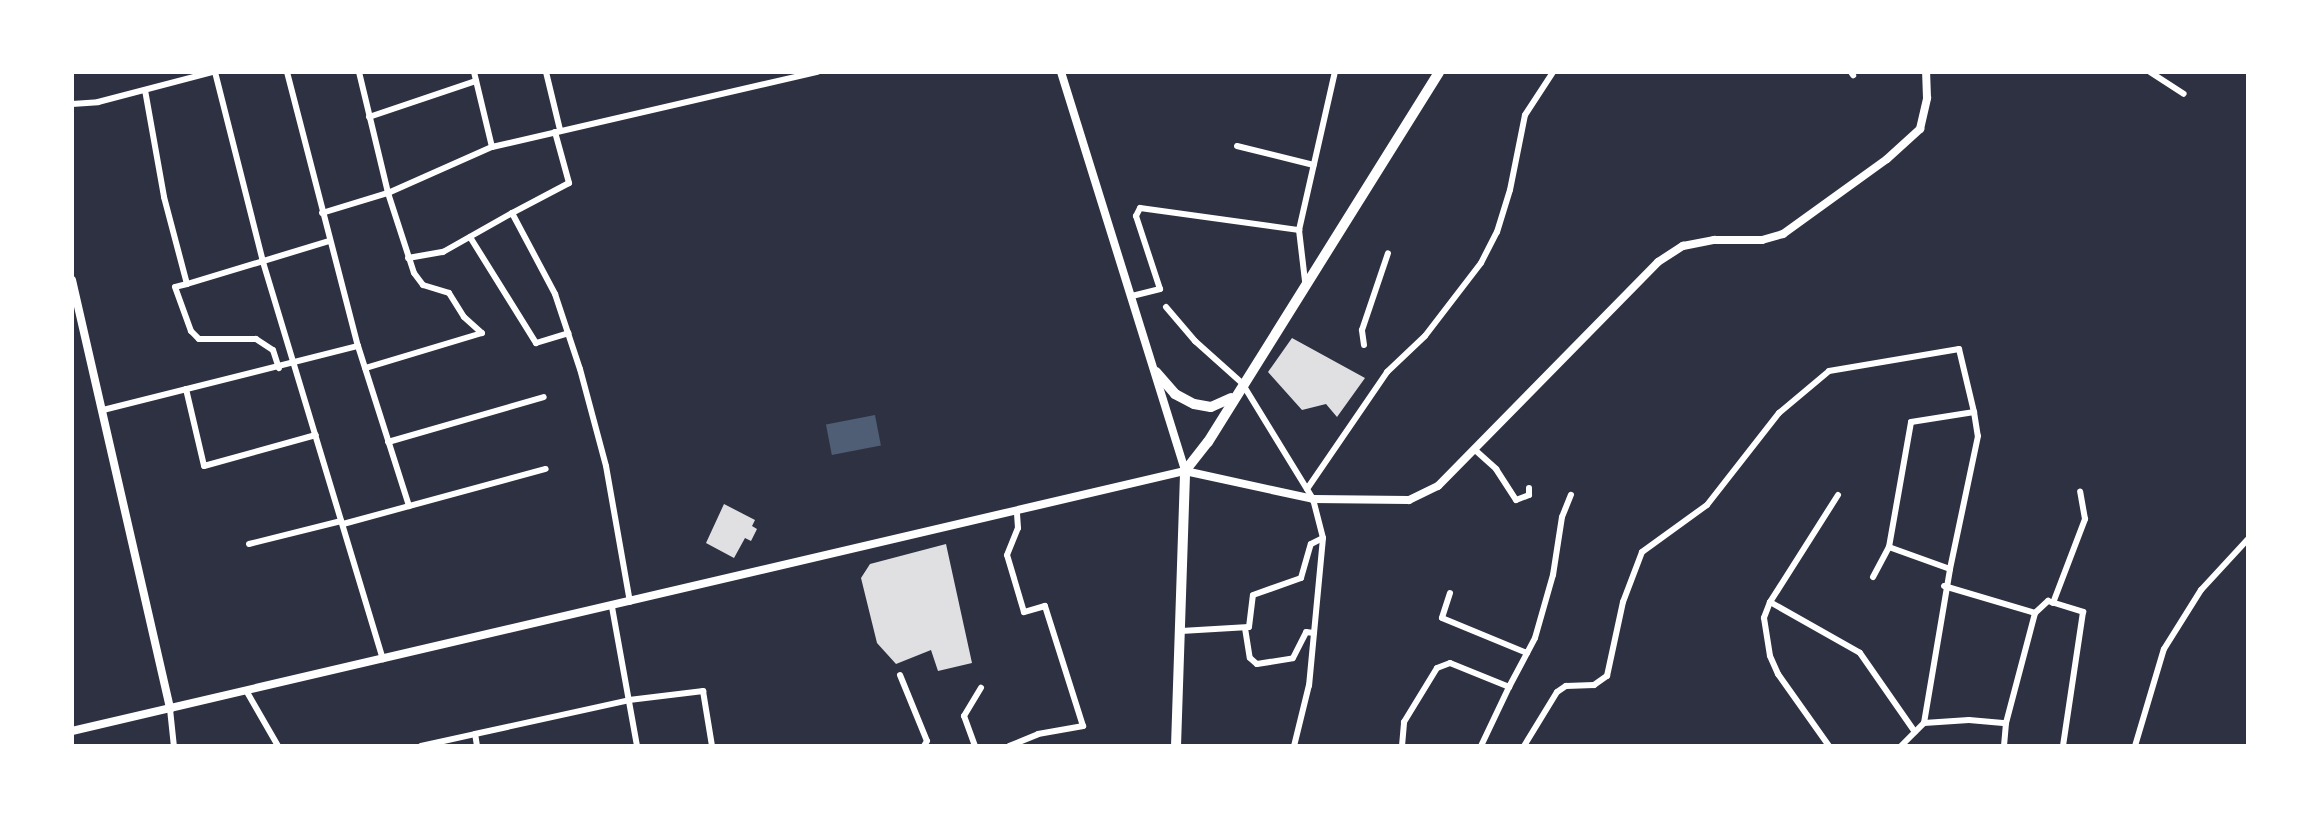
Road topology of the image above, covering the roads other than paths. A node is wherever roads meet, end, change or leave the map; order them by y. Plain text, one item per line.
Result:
1 (213, 72) edge
2 (287, 72) edge
3 (359, 72) edge
4 (474, 72) edge
5 (546, 72) edge
6 (817, 72) edge
7 (1061, 72) edge
8 (1335, 72) edge
9 (1439, 72) edge
10 (1553, 72) edge
11 (1926, 72) edge
12 (2150, 72) edge
13 (786, 75) edge
14 (476, 81) junction
15 (145, 90) junction
16 (2184, 94) dead end
17 (72, 104) edge
18 (369, 117) junction
19 (557, 131) junction
20 (1237, 146) dead end
21 (492, 147) junction
22 (1314, 165) junction
23 (388, 193) junction
24 (322, 213) junction
25 (512, 213) junction
26 (1299, 230) junction
27 (470, 237) junction
28 (329, 241) junction
29 (1388, 253) dead end
30 (408, 258) junction
31 (262, 262) junction
32 (72, 280) edge
33 (1305, 281) junction
34 (187, 284) junction
35 (1132, 296) junction
36 (1166, 307) dead end
37 (76, 313) edge
38 (568, 333) junction
39 (1364, 345) dead end
40 (358, 346) junction
41 (294, 364) junction
42 (279, 368) junction
43 (365, 368) junction
44 (1156, 372) junction
45 (1242, 383) junction
46 (186, 389) junction
47 (1235, 394) junction
48 (544, 397) dead end
49 (103, 410) junction
50 (1974, 412) junction
51 (316, 435) junction
52 (388, 442) junction
53 (1474, 449) junction
54 (546, 470) dead end
55 (1185, 471) junction
56 (1529, 488) dead end
57 (1307, 489) junction
58 (2080, 491) dead end
59 (1571, 495) dead end
60 (1838, 495) dead end
61 (1313, 499) junction
62 (409, 506) junction
63 (1017, 512) junction
64 (342, 523) junction
65 (1323, 538) junction
66 (2248, 539) edge
67 (249, 544) dead end
68 (1889, 547) junction
69 (1950, 569) junction
70 (1873, 577) dead end
71 (1944, 586) junction
72 (1450, 593) dead end
73 (1770, 602) junction
74 (630, 603) junction
75 (2053, 603) junction
76 (612, 607) junction
77 (2035, 613) junction
78 (1245, 628) junction
79 (1181, 631) junction
80 (1314, 633) junction
81 (1527, 653) junction
82 (383, 659) junction
83 (900, 675) dead end
84 (1509, 687) junction
85 (981, 688) dead end
86 (247, 692) junction
87 (629, 700) junction
88 (170, 709) junction
89 (1924, 723) junction
90 (2006, 723) junction
91 (72, 731) edge
92 (1915, 732) junction
93 (475, 734) junction
94 (174, 746) edge
95 (278, 746) edge
96 (421, 746) edge
97 (477, 746) edge
98 (637, 746) edge
99 (712, 746) edge
100 (924, 746) edge
101 (975, 746) edge
102 (1009, 746) edge
103 (1176, 746) edge
104 (1294, 746) edge
105 (1402, 746) edge
106 (1481, 746) edge
107 (1524, 746) edge
108 (1829, 746) edge
109 (1901, 746) edge
110 (2004, 746) edge
111 (2063, 746) edge
112 (2135, 746) edge

1 - 15 street
1 - 31 street
2 - 24 street
3 - 18 street
4 - 14 street
5 - 19 street
6 - 13 street
7 - 35 street
8 - 22 street
9 - 33 main road
10 - 57 street
11 - 53 street
12 - 16 street
13 - 19 street
14 - 18 street
14 - 21 street
15 - 17 street
15 - 34 street
18 - 23 street
19 - 21 street
19 - 25 street
20 - 22 street
21 - 23 street
22 - 26 street
23 - 24 street
23 - 30 street
24 - 28 street
25 - 27 street
25 - 38 street
26 - 33 street
26 - 35 street
27 - 30 street
27 - 38 street
28 - 31 street
28 - 40 street
29 - 39 street
30 - 43 street
31 - 34 street
31 - 41 street
32 - 37 street
33 - 45 main road
34 - 42 street
35 - 44 street
36 - 45 street
37 - 49 street
38 - 74 street
40 - 41 street
40 - 43 street
41 - 42 street
41 - 51 street
42 - 46 street
43 - 52 street
44 - 47 main road
44 - 55 street
45 - 47 main road
45 - 57 street
46 - 49 street
46 - 51 street
47 - 55 main road
48 - 52 street
49 - 88 street
50 - 68 street
50 - 69 street
50 - 107 street
51 - 64 street
52 - 62 street
53 - 56 street
53 - 61 street
54 - 62 street
55 - 61 street
55 - 63 street
55 - 79 main road
57 - 61 street
58 - 75 street
59 - 81 street
60 - 73 street
61 - 65 street
62 - 64 street
63 - 74 street
63 - 102 street
64 - 67 street
64 - 82 street
65 - 78 street
65 - 80 street
66 - 112 street
68 - 69 street
68 - 70 street
69 - 71 street
71 - 77 street
71 - 89 street
72 - 81 street
73 - 92 street
73 - 108 street
74 - 76 street
75 - 77 street
75 - 111 street
76 - 82 street
76 - 87 street
77 - 90 street
78 - 79 street
78 - 80 street
79 - 103 main road
80 - 104 street
81 - 84 street
82 - 86 street
83 - 100 street
84 - 105 street
84 - 106 street
85 - 101 street
86 - 88 street
86 - 95 street
87 - 93 street
87 - 98 street
87 - 99 street
88 - 91 street
88 - 94 street
89 - 90 street
89 - 92 street
90 - 110 street
92 - 109 street
93 - 96 street
93 - 97 street

